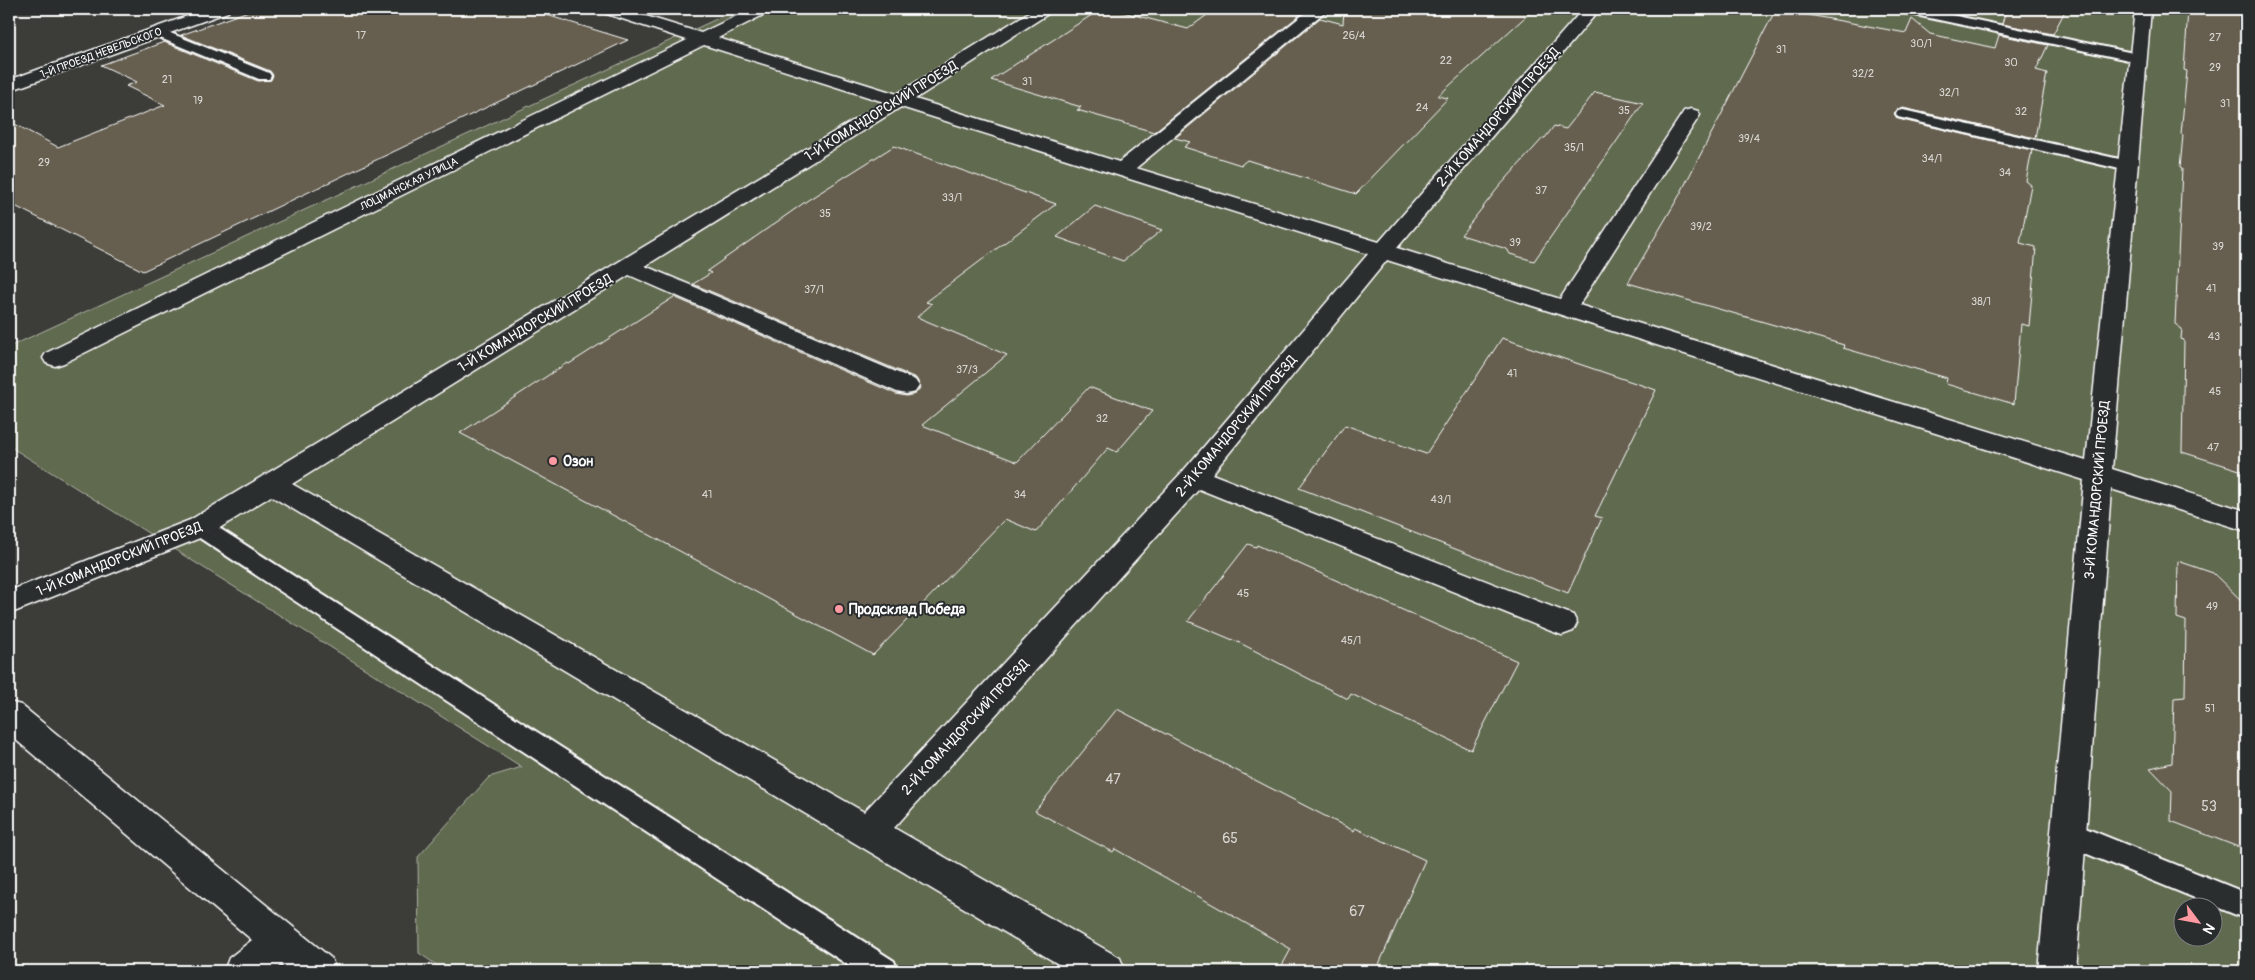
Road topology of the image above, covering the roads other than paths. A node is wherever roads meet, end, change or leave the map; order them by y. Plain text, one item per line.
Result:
1 (222, 9) edge
2 (607, 9) edge
3 (763, 9) edge
4 (1045, 9) edge
5 (1320, 9) edge
6 (1592, 9) edge
7 (1906, 9) edge
8 (2143, 9) edge
9 (158, 32) junction
10 (702, 39) junction
11 (2138, 58) junction
12 (264, 76) dead end
13 (9, 86) edge
14 (900, 100) junction
15 (1903, 114) dead end
16 (1691, 115) dead end
17 (2128, 166) junction
18 (1121, 170) junction
19 (1382, 252) junction
20 (627, 266) junction
21 (1565, 309) junction
22 (55, 358) dead end
23 (906, 386) dead end
24 (2098, 474) junction
25 (1194, 477) junction
26 (271, 484) junction
27 (2246, 521) edge
28 (200, 527) junction
29 (9, 603) edge
30 (1562, 623) dead end
31 (9, 715) edge
32 (868, 832) junction
33 (2068, 834) junction
34 (2246, 906) edge
35 (280, 941) junction
36 (243, 971) edge
37 (317, 971) edge
38 (883, 971) edge
39 (1106, 971) edge
40 (2057, 971) edge

1 - 9 street, 1-Й ПРОЕЗД НЕВЕЛЬСКОГО
2 - 10 street
3 - 10 street, ЛОЦМАНСКАЯ УЛИЦА
4 - 14 street, 1-Й КОМАНДОРСКИЙ ПРОЕЗД
5 - 18 street
6 - 19 street, 2-Й КОМАНДОРСКИЙ ПРОЕЗД
7 - 11 lane
8 - 11 street, 3-Й КОМАНДОРСКИЙ ПРОЕЗД
9 - 12 lane
9 - 13 street, 1-Й ПРОЕЗД НЕВЕЛЬСКОГО
10 - 14 street
10 - 22 street, ЛОЦМАНСКАЯ УЛИЦА
11 - 17 street, 3-Й КОМАНДОРСКИЙ ПРОЕЗД
14 - 18 street
14 - 20 street, 1-Й КОМАНДОРСКИЙ ПРОЕЗД
15 - 17 lane
16 - 21 street
17 - 24 street, 3-Й КОМАНДОРСКИЙ ПРОЕЗД
18 - 19 street
19 - 21 street
19 - 25 street, 2-Й КОМАНДОРСКИЙ ПРОЕЗД
20 - 23 street
20 - 26 street, 1-Й КОМАНДОРСКИЙ ПРОЕЗД
21 - 24 street
24 - 27 street
24 - 33 street, 3-Й КОМАНДОРСКИЙ ПРОЕЗД
25 - 30 street
25 - 32 street, 2-Й КОМАНДОРСКИЙ ПРОЕЗД
26 - 28 street, 1-Й КОМАНДОРСКИЙ ПРОЕЗД
26 - 32 street
28 - 29 street, 1-Й КОМАНДОРСКИЙ ПРОЕЗД
28 - 38 lane
31 - 35 street
32 - 39 street
33 - 34 lane
33 - 40 street, 3-Й КОМАНДОРСКИЙ ПРОЕЗД
35 - 36 street
35 - 37 street

